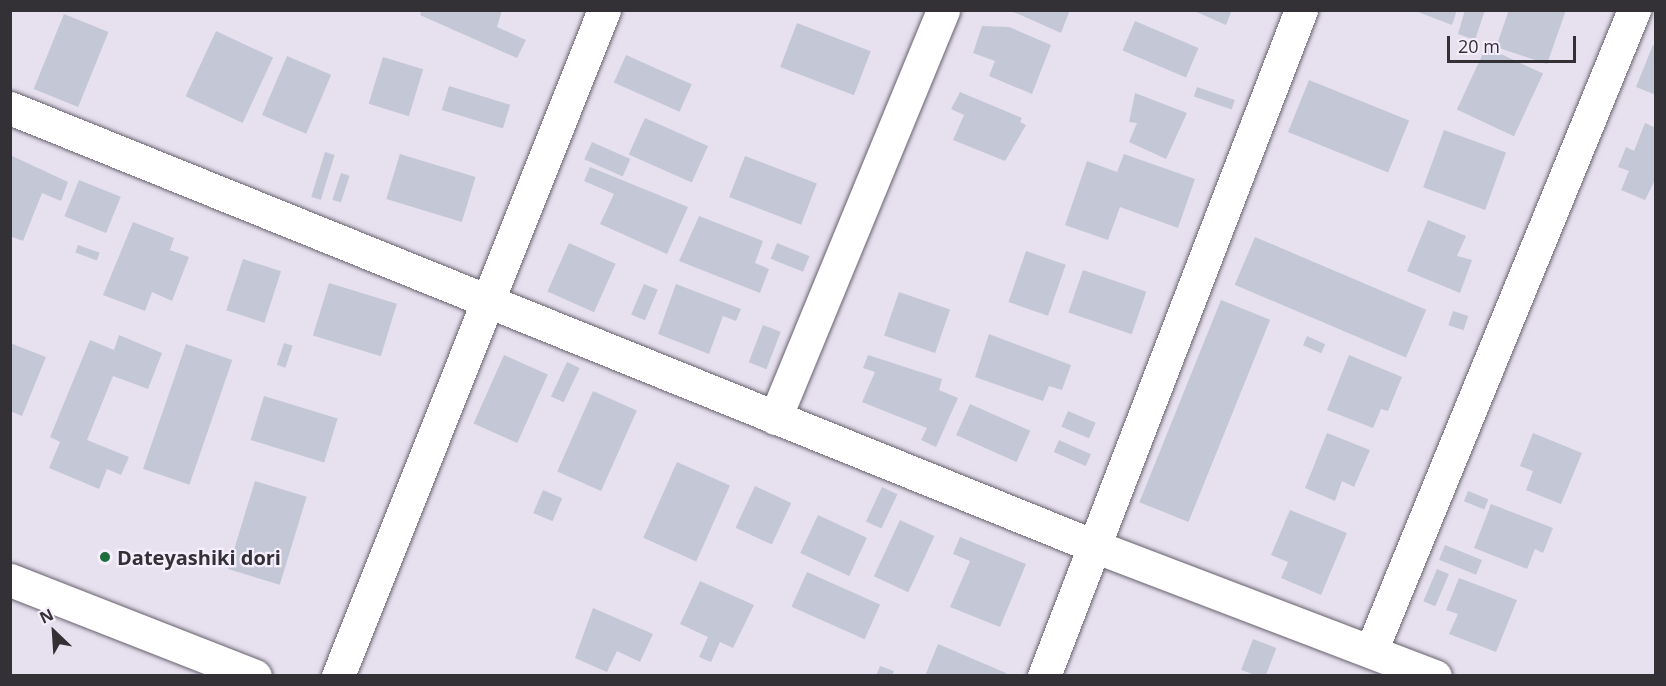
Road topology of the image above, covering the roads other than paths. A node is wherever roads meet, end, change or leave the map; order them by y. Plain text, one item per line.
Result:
1 (604, 10) edge
2 (943, 10) edge
3 (1301, 10) edge
4 (1634, 10) edge
5 (10, 108) edge
6 (488, 302) junction
7 (775, 418) junction
8 (1094, 546) junction
9 (10, 580) edge
10 (1371, 651) junction
11 (255, 675) edge
12 (338, 675) edge
13 (1044, 675) edge
14 (1435, 675) edge

1 - 6 street
2 - 7 street
3 - 8 street
4 - 10 street
5 - 6 street
6 - 7 street
6 - 12 street
7 - 8 street
8 - 10 street
8 - 13 street
9 - 11 street
10 - 14 street

